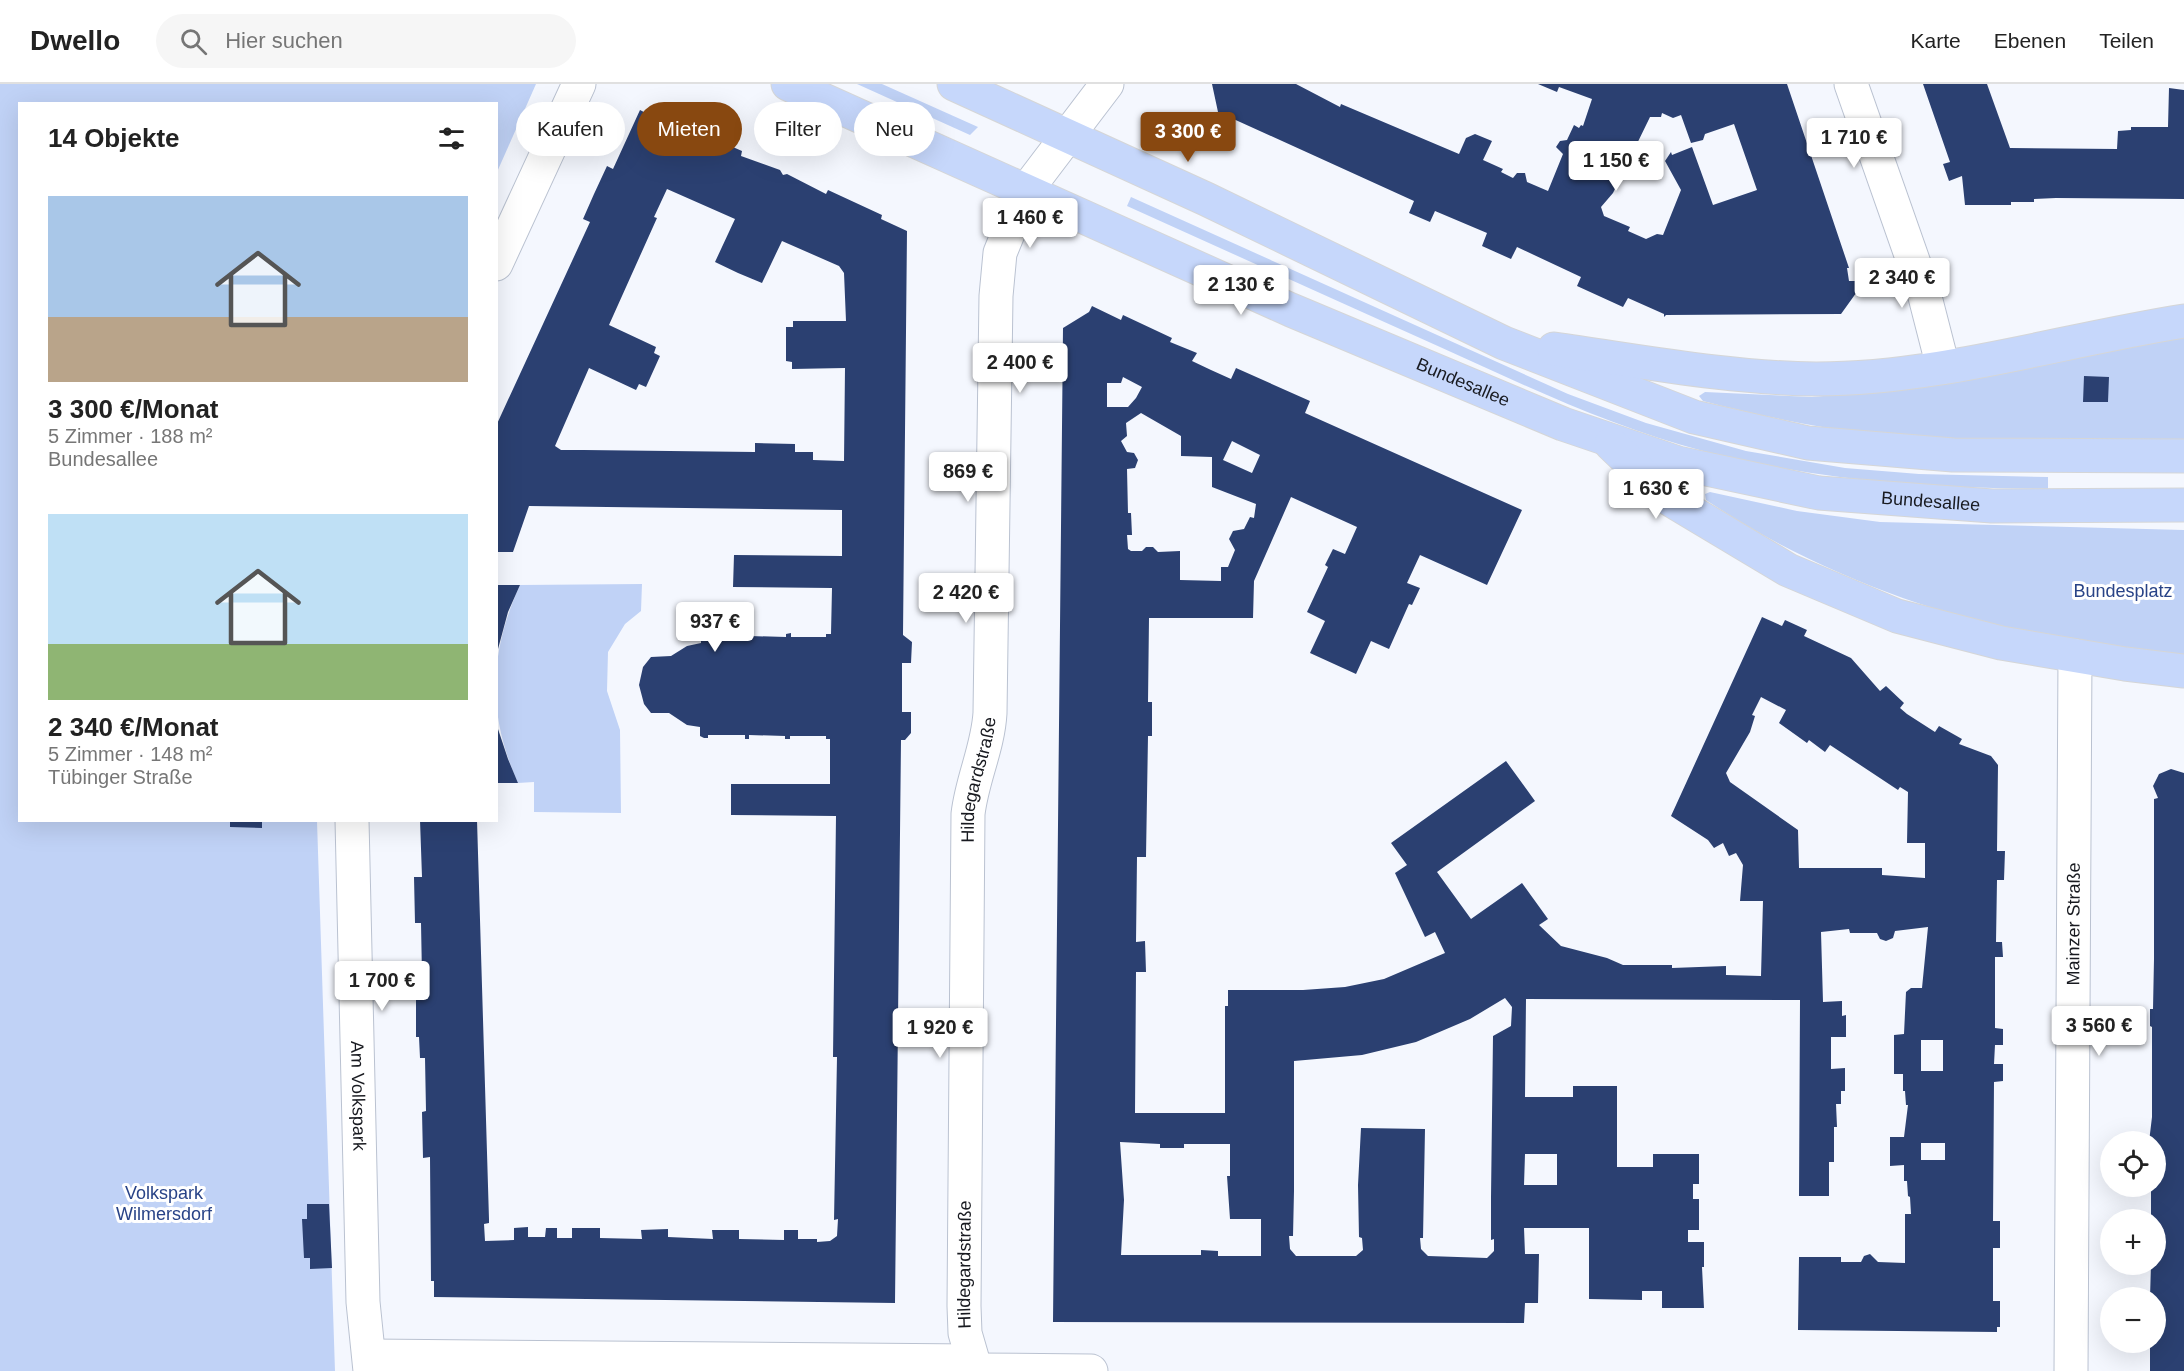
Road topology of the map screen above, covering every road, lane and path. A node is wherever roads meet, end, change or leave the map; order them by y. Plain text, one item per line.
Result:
1 (579, 84) edge
2 (788, 84) edge
3 (954, 84) edge
4 (1107, 84) edge
5 (1851, 84) edge
6 (1066, 135) junction
7 (1026, 192) junction
8 (498, 260) edge
9 (2184, 321) edge
10 (1504, 343) junction
11 (1943, 367) junction
12 (1605, 438) junction
13 (2184, 456) edge
14 (2184, 505) edge
15 (2075, 656) junction
16 (2184, 671) edge
17 (352, 822) edge
18 (370, 1363) edge
19 (975, 1367) edge
20 (1091, 1371) edge
21 (2071, 1371) edge

1 - 8 street
2 - 7 main road, Bundesallee
3 - 6 main road
4 - 6 street, Hildegardstraße
5 - 11 street
6 - 7 street, Hildegardstraße
6 - 10 main road
7 - 12 main road, Bundesallee
7 - 19 street, Hildegardstraße
9 - 11 main road
10 - 11 main road
10 - 13 main road
12 - 14 main road, Bundesallee
12 - 15 main road
15 - 16 main road
15 - 21 street, Mainzer Straße
17 - 18 street, Am Volkspark
18 - 19 street
19 - 20 street

